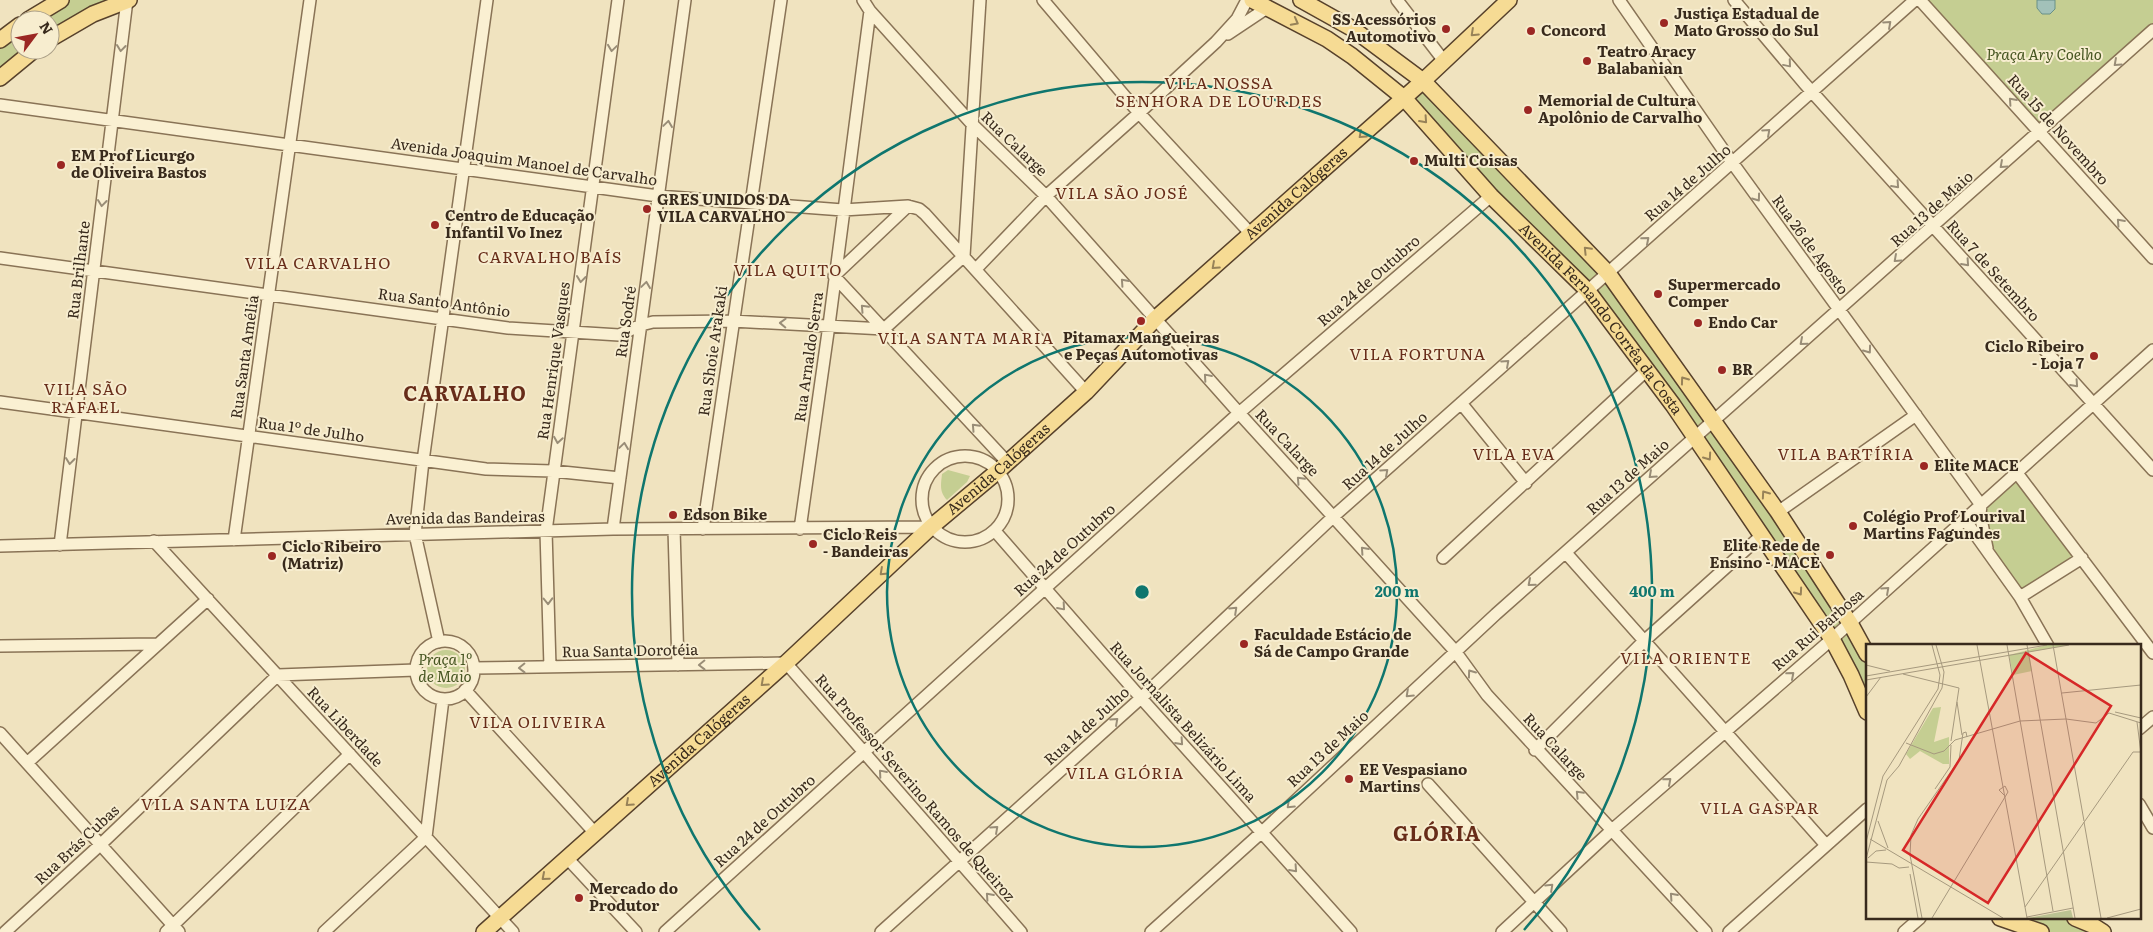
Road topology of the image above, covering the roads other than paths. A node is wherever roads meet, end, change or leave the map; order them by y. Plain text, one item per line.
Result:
1 (61, 0) edge
2 (127, 0) edge
3 (310, 0) edge
4 (487, 0) edge
5 (618, 0) edge
6 (684, 0) edge
7 (781, 0) edge
8 (863, 0) edge
9 (980, 0) edge
10 (1043, 0) edge
11 (1247, 0) edge
12 (1252, 0) edge
13 (1301, 0) edge
14 (1397, 0) edge
15 (1509, 0) edge
16 (1619, 0) edge
17 (1734, 0) edge
18 (1915, 0) edge
19 (1920, 0) edge
20 (1267, 8) junction
21 (44, 10) edge
22 (870, 11) junction
23 (2153, 30) edge
24 (60, 33) edge
25 (1216, 42) junction
26 (22, 60) edge
27 (1444, 61) junction
28 (0, 78) edge
29 (1423, 81) junction
30 (1812, 92) junction
31 (1404, 98) junction
32 (0, 105) edge
33 (1139, 113) junction
34 (113, 120) junction
35 (972, 124) junction
36 (2040, 133) junction
37 (290, 145) junction
38 (1732, 164) junction
39 (464, 169) junction
40 (593, 187) junction
41 (658, 196) junction
42 (1046, 196) junction
43 (1490, 196) junction
44 (752, 203) junction
45 (908, 206) junction
46 (843, 210) junction
47 (1934, 227) junction
48 (1252, 234) junction
49 (964, 256) junction
50 (0, 258) edge
51 (2153, 258) edge
52 (976, 269) junction
53 (94, 270) junction
54 (1608, 273) junction
55 (834, 276) junction
56 (1587, 290) junction
57 (269, 295) junction
58 (1840, 310) junction
59 (443, 318) junction
60 (1156, 318) junction
61 (732, 321) junction
62 (641, 325) junction
63 (829, 325) junction
64 (884, 329) junction
65 (574, 333) junction
66 (2153, 350) edge
67 (1648, 369) junction
68 (1086, 392) junction
69 (0, 402) edge
70 (1461, 403) junction
71 (2093, 404) junction
72 (76, 412) junction
73 (1239, 413) junction
74 (1916, 415) junction
75 (1713, 420) junction
76 (250, 437) junction
77 (1694, 437) junction
78 (423, 461) junction
79 (1003, 467) junction
80 (2153, 470) edge
81 (553, 471) junction
82 (2017, 473) junction
83 (620, 478) junction
84 (1526, 484) junction
85 (1982, 505) junction
86 (1778, 512) junction
87 (1334, 516) junction
88 (1965, 520) junction
89 (931, 527) junction
90 (613, 529) junction
91 (674, 529) junction
92 (703, 529) junction
93 (800, 529) junction
94 (546, 531) junction
95 (995, 531) junction
96 (415, 534) junction
97 (1762, 534) junction
98 (234, 540) junction
99 (154, 542) junction
100 (60, 545) junction
101 (0, 546) edge
102 (1566, 553) junction
103 (1988, 553) junction
104 (1443, 558) dead end
105 (2082, 558) junction
106 (1045, 588) junction
107 (2020, 597) junction
108 (208, 599) junction
109 (1850, 623) junction
110 (1832, 639) junction
111 (439, 642) junction
112 (1643, 642) junction
113 (158, 644) junction
114 (2047, 644) edge
115 (0, 646) edge
116 (1455, 651) junction
117 (1866, 652) edge
118 (2153, 653) edge
119 (786, 663) junction
120 (678, 665) junction
121 (550, 667) junction
122 (474, 668) junction
123 (416, 670) junction
124 (278, 675) junction
125 (465, 690) junction
126 (1140, 698) junction
127 (443, 699) junction
128 (1866, 710) edge
129 (2153, 718) edge
130 (2140, 729) edge
131 (1724, 732) junction
132 (0, 733) edge
133 (1536, 750) junction
134 (864, 752) junction
135 (350, 754) junction
136 (26, 763) junction
137 (1428, 784) dead end
138 (2140, 806) edge
139 (1866, 810) edge
140 (2153, 828) edge
141 (1613, 829) junction
142 (1262, 832) junction
143 (595, 833) junction
144 (426, 837) junction
145 (100, 845) junction
146 (1826, 845) junction
147 (567, 858) junction
148 (958, 862) junction
149 (1534, 902) junction
150 (500, 917) junction
151 (1918, 920) edge
152 (2006, 920) edge
153 (2081, 920) edge
154 (172, 930) edge
155 (5, 932) edge
156 (324, 932) edge
157 (484, 932) edge
158 (514, 932) edge
159 (636, 932) edge
160 (665, 932) edge
161 (881, 932) edge
162 (1022, 932) edge
163 (1151, 932) edge
164 (1351, 932) edge
165 (1502, 932) edge
166 (1561, 932) edge
167 (1706, 932) edge
168 (1729, 932) edge
169 (1904, 932) edge
170 (2041, 932) edge
171 (2103, 932) edge

1 - 21 main road
2 - 24 main road
2 -> 34 street, Rua Brilhante
3 - 37 street, Rua Santa Amélia
4 - 39 street
5 -> 40 street, Rua Henrique Vasques
41 -> 6 street, Rua Sodré
7 - 44 street, Rua Shoie Arakaki
8 - 22 street, Rua Calarge
9 - 35 street
10 - 33 street
11 - 25 street
12 - 20 main road, Avenida Fernando Corrêa da Costa
13 - 29 main road, Avenida Fernando Corrêa da Costa
14 - 27 street
15 -> 27 main road, Avenida Calógeras
16 - 38 street, Rua 26 de Agosto
17 -> 30 street, Rua 7 de Setembro
30 -> 18 street, Rua 14 de Julho
36 -> 19 street, Rua 15 de Novembro
20 - 25 street
20 -> 31 main road, Avenida Fernando Corrêa da Costa
22 - 35 street, Rua Calarge
22 - 46 street, Rua Arnaldo Serra
23 -> 36 street, Rua 13 de Maio
25 - 33 street
26 - 28 main road
27 - 29 main road, Avenida Calógeras
29 - 31 main road, Avenida Calógeras
54 -> 29 main road, Avenida Fernando Corrêa da Costa
38 -> 30 street, Rua 14 de Julho
30 -> 47 street, Rua 7 de Setembro
31 -> 43 main road, Avenida Fernando Corrêa da Costa
31 -> 48 main road, Avenida Calógeras
32 - 34 street, Avenida Joaquim Manoel de Carvalho
33 - 42 street
33 - 48 street
34 - 37 street, Avenida Joaquim Manoel de Carvalho
34 -> 53 street, Rua Brilhante
35 - 42 street, Rua Calarge
35 - 49 street
36 -> 47 street, Rua 13 de Maio
51 -> 36 street, Rua 15 de Novembro
37 - 39 street, Avenida Joaquim Manoel de Carvalho
37 - 57 street, Rua Santa Amélia
54 -> 38 street, Rua 14 de Julho
38 -> 58 street, Rua 26 de Agosto
39 - 40 street, Avenida Joaquim Manoel de Carvalho
39 - 59 street
40 - 41 street, Avenida Joaquim Manoel de Carvalho
40 -> 65 street, Rua Henrique Vasques
41 - 44 street, Avenida Joaquim Manoel de Carvalho
62 -> 41 street, Rua Sodré
42 - 52 street
60 -> 42 street, Rua Calarge
43 - 56 main road, Avenida Fernando Corrêa da Costa
43 - 73 street, Rua 24 de Outubro
44 - 46 street, Avenida Joaquim Manoel de Carvalho
44 - 61 street, Rua Shoie Arakaki
45 - 46 street, Avenida Joaquim Manoel de Carvalho
45 - 49 street
45 - 55 street
46 - 55 street, Rua Arnaldo Serra
47 -> 58 street, Rua 13 de Maio
47 -> 71 street, Rua 7 de Setembro
48 -> 60 main road, Avenida Calógeras
49 - 52 street
49 - 64 street
50 - 53 street, Rua Santo Antônio
52 - 68 street
53 - 57 street, Rua Santo Antônio
53 - 72 street, Rua Brilhante
54 - 56 street, Rua 14 de Julho
75 -> 54 main road, Avenida Fernando Corrêa da Costa
55 - 63 street, Rua Arnaldo Serra
64 -> 55 street
56 - 67 main road, Avenida Fernando Corrêa da Costa
70 -> 56 street, Rua 14 de Julho
57 - 59 street, Rua Santo Antônio
57 - 76 street, Rua Santa Amélia
58 -> 74 street, Rua 26 de Agosto
58 -> 75 street, Rua 13 de Maio
59 - 65 street, Rua Santo Antônio
59 - 78 street
60 - 68 main road, Avenida Calógeras
73 -> 60 street, Rua Calarge
61 - 62 street, Rua Santo Antônio
63 -> 61 street, Rua Santo Antônio
61 - 92 street, Rua Shoie Arakaki
62 - 65 street, Rua Santo Antônio
83 -> 62 street, Rua Sodré
63 - 64 street, Rua Santo Antônio
63 - 93 street, Rua Arnaldo Serra
79 -> 64 street
65 -> 81 street, Rua Henrique Vasques
66 - 71 street, Rua Rui Barbosa
67 - 77 main road, Avenida Fernando Corrêa da Costa
67 - 84 street
68 - 79 main road, Avenida Calógeras
69 - 72 street, Rua 1º de Julho
70 - 84 street
87 -> 70 street, Rua 14 de Julho
71 - 80 street, Rua 7 de Setembro
71 - 82 street, Rua Rui Barbosa
72 - 76 street, Rua 1º de Julho
72 -> 100 street, Rua Brilhante
87 -> 73 street, Rua Calarge
73 - 106 street, Rua 24 de Outubro
74 - 85 street, Rua 26 de Agosto
74 - 86 street
75 - 77 street, Rua 13 de Maio
86 -> 75 main road, Avenida Fernando Corrêa da Costa
76 - 78 street, Rua 1º de Julho
76 - 98 street, Rua Santa Amélia
77 -> 97 main road, Avenida Fernando Corrêa da Costa
77 -> 102 street, Rua 13 de Maio
78 - 81 street, Rua 1º de Julho
78 - 96 street
79 - 89 main road, Avenida Calógeras
79 - 89 street
79 - 95 street
81 - 83 street, Rua 1º de Julho
81 - 94 street, Rua Henrique Vasques
82 - 85 street, Rua Rui Barbosa
82 - 105 street
83 - 90 street, Rua Sodré
84 - 104 street
85 - 88 street, Rua Rui Barbosa
85 - 103 street
86 - 109 main road, Avenida Fernando Corrêa da Costa
116 -> 87 street, Rua Calarge
126 -> 87 street, Rua 14 de Julho
88 - 103 street
109 -> 88 street, Rua Rui Barbosa
89 - 93 street, Avenida das Bandeiras
89 - 95 street
89 -> 119 main road, Avenida Calógeras
90 - 91 street, Avenida das Bandeiras
90 - 94 street, Avenida das Bandeiras
91 - 92 street, Avenida das Bandeiras
91 - 120 street
92 - 93 street, Avenida das Bandeiras
94 - 96 street, Avenida das Bandeiras
94 -> 121 street, Rua Henrique Vasques
95 - 106 street, Rua Jornalista Belizário Lima
96 - 98 street, Avenida das Bandeiras
96 - 111 street
97 -> 110 main road, Avenida Fernando Corrêa da Costa
97 - 112 street
98 - 99 street, Avenida das Bandeiras
99 - 100 street, Avenida das Bandeiras
99 - 108 street, Rua Liberdade
100 - 101 street, Avenida das Bandeiras
102 - 112 street
102 -> 116 street, Rua 13 de Maio
103 - 107 street
105 - 107 street
105 - 118 street
106 -> 126 street, Rua Jornalista Belizário Lima
106 - 134 street, Rua 24 de Outubro
107 - 114 street
108 - 113 street
108 - 124 street, Rua Liberdade
109 - 110 street, Rua Rui Barbosa
109 - 117 main road, Avenida Fernando Corrêa da Costa
110 - 128 main road, Avenida Fernando Corrêa da Costa
131 -> 110 street, Rua Rui Barbosa
111 - 122 street
111 - 123 street
112 - 131 street
112 - 133 street
113 - 115 street
113 - 136 street
133 -> 116 street, Rua Calarge
116 -> 142 street, Rua 13 de Maio
119 -> 120 street, Rua Santa Dorotéia
119 - 134 street, Rua Professor Severino Ramos de Queiroz
119 -> 143 main road, Avenida Calógeras
120 - 121 street, Rua Santa Dorotéia
121 -> 122 street, Rua Santa Dorotéia
122 - 125 street
123 - 124 street
123 - 127 street
124 - 135 street, Rua Liberdade
124 - 145 street, Rua Brás Cubas
125 - 127 street
125 - 143 street
126 -> 142 street, Rua Jornalista Belizário Lima
148 -> 126 street, Rua 14 de Julho
127 - 144 street
129 - 130 street
141 -> 131 street, Rua Rui Barbosa
131 - 146 street
132 - 136 street
141 -> 133 street, Rua Calarge
148 -> 134 street, Rua Professor Severino Ramos de Queiroz
134 - 160 street, Rua 24 de Outubro
135 - 144 street, Rua Liberdade
135 - 154 street
136 - 145 street
137 - 149 street
138 - 140 street
139 - 146 street
149 -> 141 street, Rua Rui Barbosa
167 -> 141 street, Rua Calarge
142 - 163 street, Rua 13 de Maio
142 -> 164 street, Rua Jornalista Belizário Lima
143 - 147 main road, Avenida Calógeras
144 - 150 street, Rua Liberdade
144 - 156 street
145 - 154 street
145 - 155 street, Rua Brás Cubas
146 - 168 street
147 -> 150 main road, Avenida Calógeras
147 - 159 street
148 - 161 street, Rua 14 de Julho
162 -> 148 street, Rua Professor Severino Ramos de Queiroz
149 - 165 street, Rua Rui Barbosa
149 - 166 street
150 - 157 main road, Avenida Calógeras
150 - 158 street, Rua Liberdade
151 - 169 street
152 - 170 main road
153 - 171 main road

